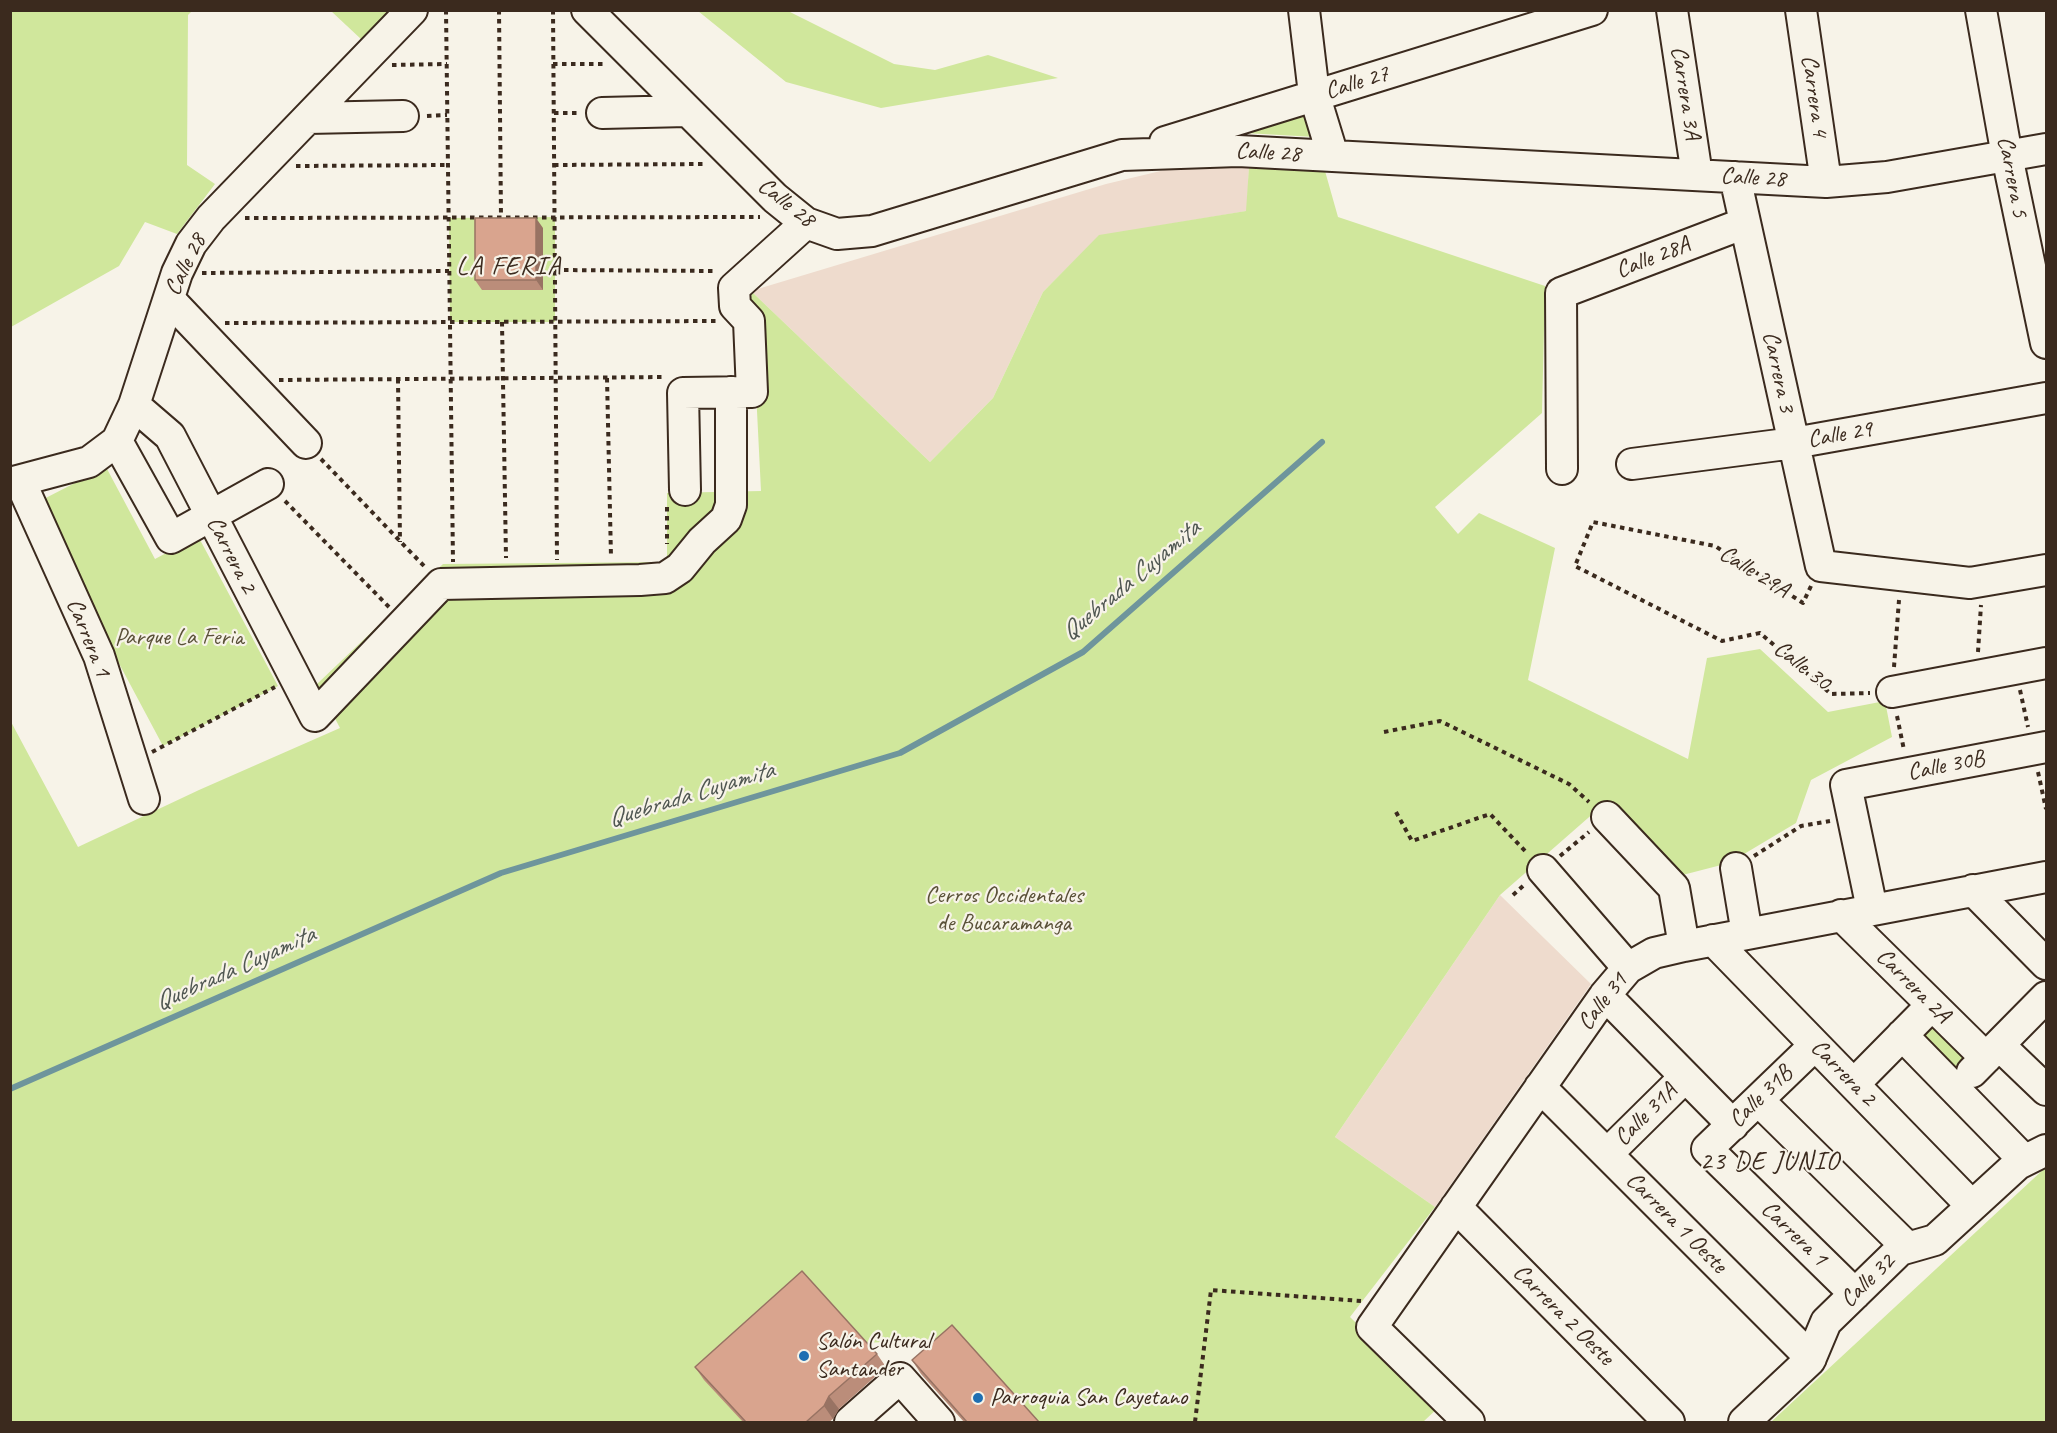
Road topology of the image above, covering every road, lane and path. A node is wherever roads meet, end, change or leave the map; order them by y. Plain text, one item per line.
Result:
1 (412, 10) edge
2 (446, 10) edge
3 (499, 10) edge
4 (553, 10) edge
5 (586, 10) edge
6 (1304, 10) edge
7 (1592, 10) edge
8 (1672, 10) edge
9 (1801, 10) edge
10 (1981, 10) edge
11 (447, 64) junction
12 (554, 64) junction
13 (641, 65) junction
14 (358, 66) junction
15 (1314, 96) junction
16 (687, 111) junction
17 (602, 113) dead end
18 (403, 116) dead end
19 (308, 118) junction
20 (2046, 149) edge
21 (1122, 155) junction
22 (1333, 156) junction
23 (2007, 156) junction
24 (741, 164) junction
25 (448, 165) junction
26 (554, 165) junction
27 (262, 166) junction
28 (1697, 176) junction
29 (1735, 177) junction
30 (1826, 182) junction
31 (501, 217) junction
32 (555, 217) junction
33 (212, 218) junction
34 (449, 218) junction
35 (801, 220) junction
36 (1745, 223) junction
37 (449, 270) junction
38 (555, 270) junction
39 (752, 272) junction
40 (173, 286) junction
41 (749, 321) junction
42 (450, 322) junction
43 (502, 322) junction
44 (555, 322) junction
45 (191, 323) junction
46 (2046, 343) edge
47 (676, 377) dead end
48 (503, 378) junction
49 (556, 378) junction
50 (607, 378) junction
51 (398, 379) junction
52 (451, 379) junction
53 (246, 380) junction
54 (731, 392) junction
55 (2046, 398) edge
56 (134, 405) junction
57 (117, 441) junction
58 (306, 443) joint
59 (1794, 443) junction
60 (1632, 464) dead end
61 (1562, 469) dead end
62 (15, 482) edge
63 (268, 484) joint
64 (685, 490) dead end
65 (211, 516) junction
66 (400, 542) junction
67 (1575, 566) joint
68 (1821, 566) junction
69 (2046, 570) edge
70 (611, 580) junction
71 (1983, 580) junction
72 (557, 581) junction
73 (507, 583) junction
74 (447, 584) junction
75 (404, 622) junction
76 (2046, 663) edge
77 (1976, 676) junction
78 (294, 677) junction
79 (1892, 692) joint
80 (1384, 732) dead end
81 (2046, 747) edge
82 (133, 762) junction
83 (144, 799) dead end
84 (1396, 812) dead end
85 (1852, 817) junction
86 (1607, 818) joint
87 (1736, 868) joint
88 (1543, 870) joint
89 (2046, 877) edge
90 (1973, 890) junction
91 (1872, 909) junction
92 (1841, 915) junction
93 (1747, 934) junction
94 (1699, 943) junction
95 (2046, 964) edge
96 (1629, 968) junction
97 (1605, 995) junction
98 (2046, 997) edge
99 (1932, 1005) junction
100 (1902, 1035) junction
101 (1815, 1045) junction
102 (1992, 1051) junction
103 (1685, 1077) junction
104 (1854, 1084) junction
105 (1540, 1087) junction
106 (1955, 1089) junction
107 (2046, 1090) edge
108 (1758, 1100) junction
109 (1733, 1125) junction
110 (1707, 1149) joint
111 (1607, 1154) junction
112 (2035, 1155) edge
113 (1972, 1206) junction
114 (1456, 1207) junction
115 (1906, 1246) junction
116 (1855, 1294) junction
117 (1380, 1315) junction
118 (1811, 1358) junction
119 (850, 1422) edge
120 (939, 1422) edge
121 (1195, 1422) edge
122 (1469, 1422) edge
123 (1669, 1422) edge
124 (1744, 1422) edge

1 - 14 street, Calle 28
2 - 11 path
3 - 31 path
4 - 12 path
5 - 13 street, Calle 28
6 - 15 street
7 - 15 street, Calle 27
8 - 28 street, Carrera 3A
9 - 30 street, Carrera 4
10 - 23 street, Carrera 5
11 - 14 path
11 - 25 path
12 - 13 path
12 - 26 path
13 - 16 street, Calle 28
14 - 19 street, Calle 28
15 - 21 street, Calle 27
15 - 22 street
16 - 17 street
16 - 24 street, Calle 28
18 - 19 street
19 - 27 street, Calle 28
20 - 23 street, Calle 28
21 - 22 street, Calle 28
21 - 35 street, Calle 28
22 - 28 street, Calle 28
23 - 30 street, Calle 28
23 - 46 street, Carrera 5
24 - 26 path
24 - 35 street, Calle 28
25 - 27 path
25 - 34 path
26 - 32 path
27 - 33 street, Calle 28
28 - 29 street, Calle 28
29 - 30 street, Calle 28
29 - 36 street, Carrera 3
31 - 32 path
31 - 34 path
32 - 35 path
32 - 38 path
33 - 34 path
33 - 40 street, Calle 28
34 - 37 path
35 - 39 street
36 - 59 street, Carrera 3
36 - 61 street, Calle 28A
37 - 40 path
37 - 42 path
38 - 39 path
38 - 44 path
39 - 41 street
40 - 45 street
40 - 56 street, Calle 28
41 - 44 path
41 - 54 street
42 - 43 path
42 - 45 path
42 - 52 path
43 - 44 path
43 - 48 path
44 - 49 path
45 - 53 street
47 - 50 path
48 - 49 path
48 - 52 path
48 - 73 path
49 - 50 path
49 - 72 path
50 - 70 path
51 - 52 path
51 - 53 path
51 - 66 path
52 - 74 path
53 - 58 street
54 - 64 street
54 - 70 street
55 - 59 street, Calle 29
56 - 57 street, Calle 28
56 - 65 street, Carrera 2
57 - 62 street, Calle 28
57 - 65 street
58 - 66 path
59 - 60 street, Calle 29
59 - 68 street, Carrera 3
62 - 82 street, Carrera 1
63 - 65 street
63 - 75 path
65 - 78 street, Carrera 2
66 - 74 path
67 - 68 path, Calle 29A
67 - 79 path, Calle 30
68 - 71 street, Calle 29A
69 - 71 street, Calle 29A
70 - 72 street
71 - 77 path
72 - 73 street
73 - 74 street
74 - 75 street
75 - 78 street, Carrera 2
76 - 77 street
77 - 79 street
78 - 82 path
80 - 86 path
81 - 85 street, Calle 30B
82 - 83 street, Carrera 1
84 - 88 path
85 - 87 path
85 - 91 street
86 - 94 street
87 - 93 street
88 - 96 street
89 - 90 street, Calle 31
90 - 91 street, Calle 31
90 - 95 street
91 - 92 street, Calle 31
92 - 93 street, Calle 31
92 - 99 street, Carrera 2A
93 - 94 street, Calle 31
94 - 96 street, Calle 31
94 - 101 street, Carrera 2
96 - 97 street, Calle 31
97 - 103 street
97 - 105 street, Calle 31
98 - 102 street
99 - 100 street
99 - 102 street, Carrera 2A
100 - 104 street
100 - 106 street
101 - 104 street, Carrera 2
101 - 108 street, Calle 31B
102 - 106 street
102 - 107 street, Carrera 2A
103 - 109 street
103 - 111 street, Calle 31A
104 - 113 street, Carrera 2
105 - 111 street, Carrera 1 Oeste
105 - 114 street, Calle 31
106 - 112 street
108 - 109 street, Calle 31B
108 - 115 street
109 - 110 street, Calle 31B
110 - 116 street, Carrera 1
111 - 118 street, Carrera 1 Oeste
112 - 113 street, Calle 32
113 - 115 street, Calle 32
114 - 117 street, Calle 31
114 - 123 street, Carrera 2 Oeste
115 - 116 street, Calle 32
116 - 118 street, Calle 32
117 - 121 path
117 - 122 street
118 - 124 street, Calle 32
119 - 120 street

